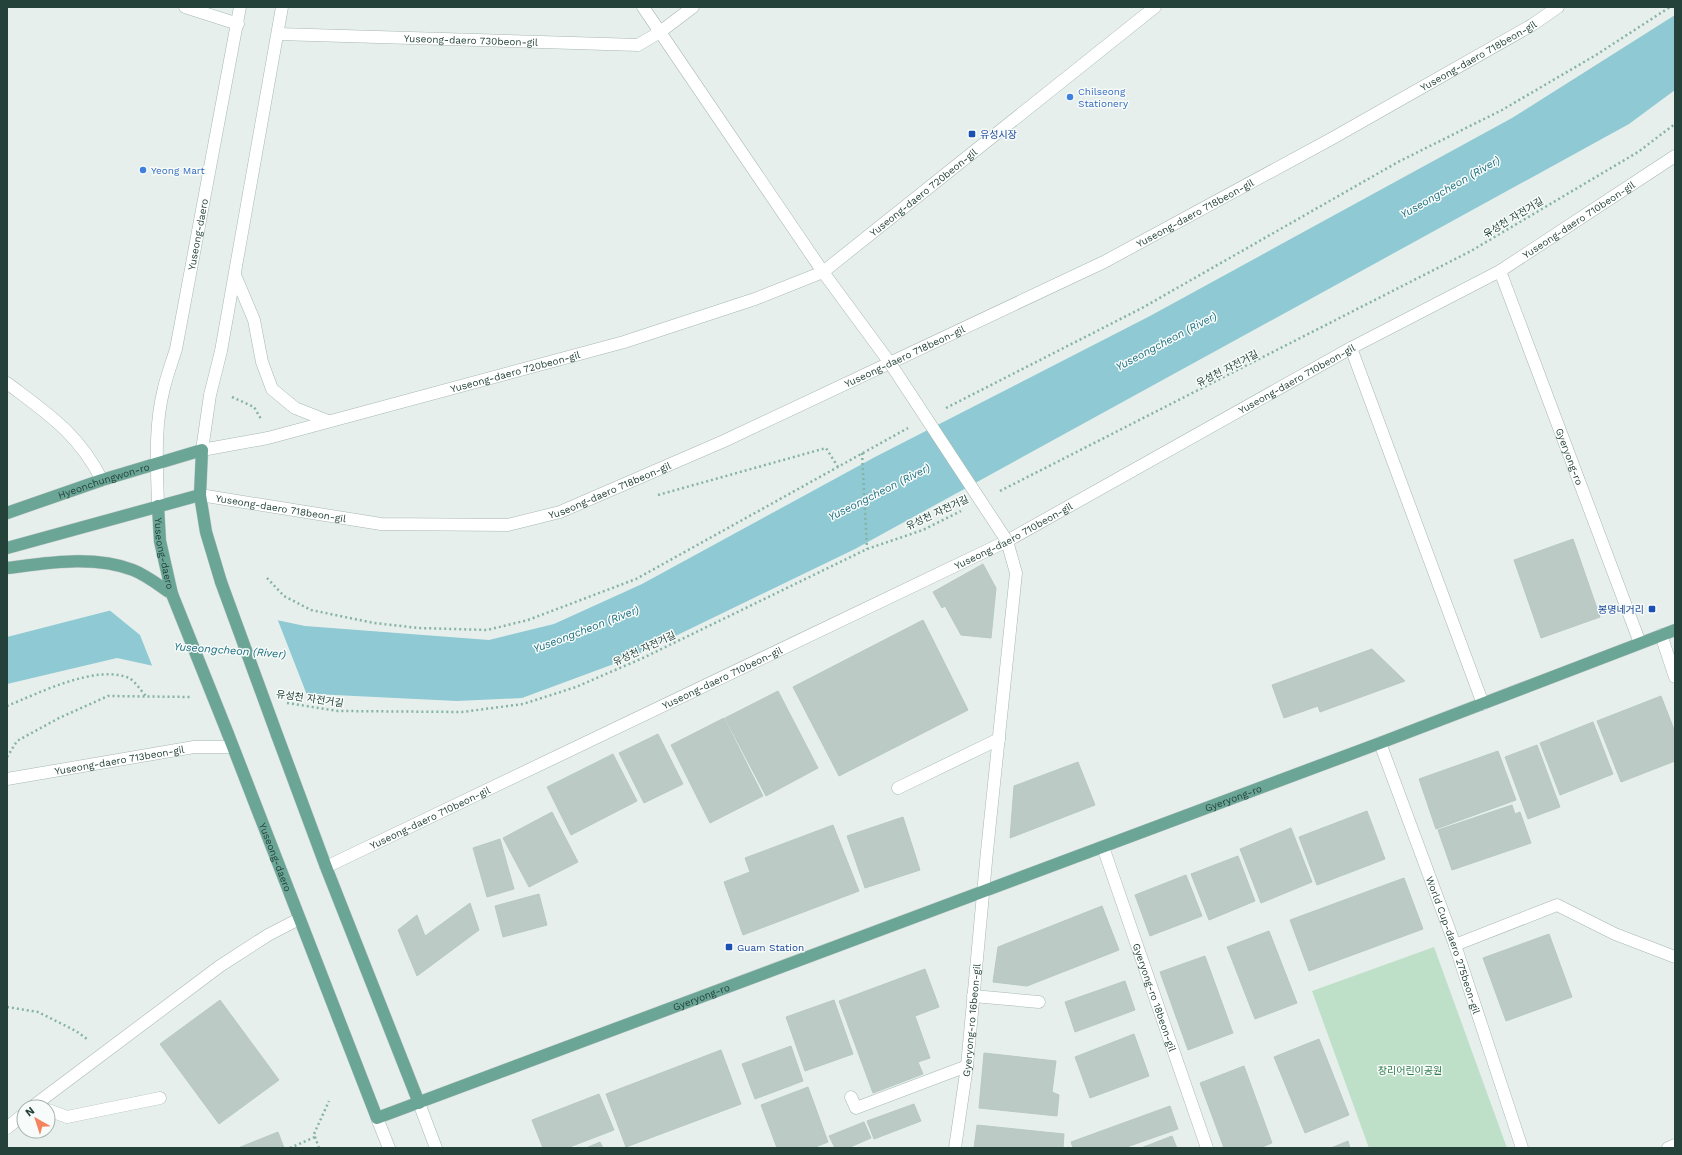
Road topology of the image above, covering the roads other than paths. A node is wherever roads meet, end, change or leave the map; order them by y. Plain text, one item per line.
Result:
1 (185, 7) edge
2 (240, 7) edge
3 (282, 7) edge
4 (643, 7) edge
5 (693, 7) edge
6 (1155, 7) edge
7 (1558, 7) edge
8 (238, 24) junction
9 (660, 32) junction
10 (278, 34) junction
11 (1675, 156) edge
12 (1500, 271) junction
13 (823, 272) junction
14 (235, 275) junction
15 (1351, 348) junction
16 (890, 363) junction
17 (7, 383) edge
18 (328, 420) junction
19 (202, 450) junction
20 (157, 464) junction
21 (102, 480) junction
22 (200, 495) junction
23 (158, 506) junction
24 (7, 512) edge
25 (1006, 541) junction
26 (7, 548) edge
27 (7, 568) edge
28 (172, 594) junction
29 (1675, 630) edge
30 (1660, 635) junction
31 (1640, 643) junction
32 (1675, 677) edge
33 (1483, 704) junction
34 (999, 739) junction
35 (1380, 743) junction
36 (232, 747) junction
37 (7, 779) edge
38 (898, 788) dead end
39 (1103, 847) junction
40 (326, 867) junction
41 (983, 892) junction
42 (299, 919) junction
43 (1455, 945) junction
44 (1675, 957) edge
45 (973, 996) junction
46 (1039, 1002) dead end
47 (967, 1066) junction
48 (851, 1097) dead end
49 (160, 1098) dead end
50 (44, 1099) edge
51 (419, 1103) junction
52 (56, 1113) edge
53 (377, 1118) junction
54 (16, 1121) edge
55 (7, 1128) edge
56 (1675, 1145) edge
57 (390, 1148) edge
58 (436, 1148) edge
59 (955, 1148) edge
60 (1207, 1148) edge
61 (1522, 1148) edge
62 (1668, 1148) edge

1 - 8 street
2 - 8 street, Yuseong-daero
3 - 10 street
4 - 9 street
5 - 9 street, Yuseong-daero 730beon-gil
6 - 13 street, Yuseong-daero 720beon-gil
7 - 16 street, Yuseong-daero 718beon-gil
8 - 20 street, Yuseong-daero
9 - 10 street, Yuseong-daero 730beon-gil
9 - 13 street
10 - 14 street
11 - 12 street, Yuseong-daero 710beon-gil
12 - 15 street, Yuseong-daero 710beon-gil
12 - 31 street, Gyeryong-ro
13 - 16 street
13 - 18 street, Yuseong-daero 720beon-gil
14 - 18 street
14 - 19 street
15 - 25 street, Yuseong-daero 710beon-gil
15 - 33 street
16 - 22 street, Yuseong-daero 718beon-gil
16 - 25 street, bridge
17 - 21 street
18 - 19 street, Yuseong-daero 720beon-gil
19 - 20 main road, Hyeonchungwon-ro
19 - 22 main road
20 - 21 main road, Hyeonchungwon-ro
20 - 23 street, Yuseong-daero
21 - 24 main road, Hyeonchungwon-ro
22 - 23 main road
22 - 40 main road, bridge
23 - 26 main road
23 - 28 main road, Yuseong-daero
25 - 34 street
25 - 40 street, Yuseong-daero 710beon-gil
27 - 28 main road
28 - 36 main road, Yuseong-daero, bridge
29 - 30 main road, Gyeryong-ro
30 - 31 main road, Gyeryong-ro
30 - 32 street
31 - 33 main road, Gyeryong-ro
33 - 35 main road, Gyeryong-ro
34 - 38 street
34 - 41 street
35 - 39 main road, Gyeryong-ro
35 - 43 street, World Cup-daero 275beon-gil
36 - 37 street, Yuseong-daero 713beon-gil
36 - 42 main road, Yuseong-daero
39 - 41 main road, Gyeryong-ro
39 - 60 street, Gyeryong-ro 18beon-gil
40 - 51 main road
41 - 45 street, Gyeryong-ro 16beon-gil
41 - 51 main road, Gyeryong-ro
42 - 50 street
42 - 53 main road, Yuseong-daero
43 - 44 street
43 - 61 street, World Cup-daero 275beon-gil
45 - 46 street
45 - 47 street, Gyeryong-ro 16beon-gil
47 - 48 street
47 - 59 street, Gyeryong-ro 16beon-gil
49 - 52 street
51 - 53 main road
51 - 58 street
53 - 57 street, Yuseong-daero
54 - 55 street
56 - 62 street

